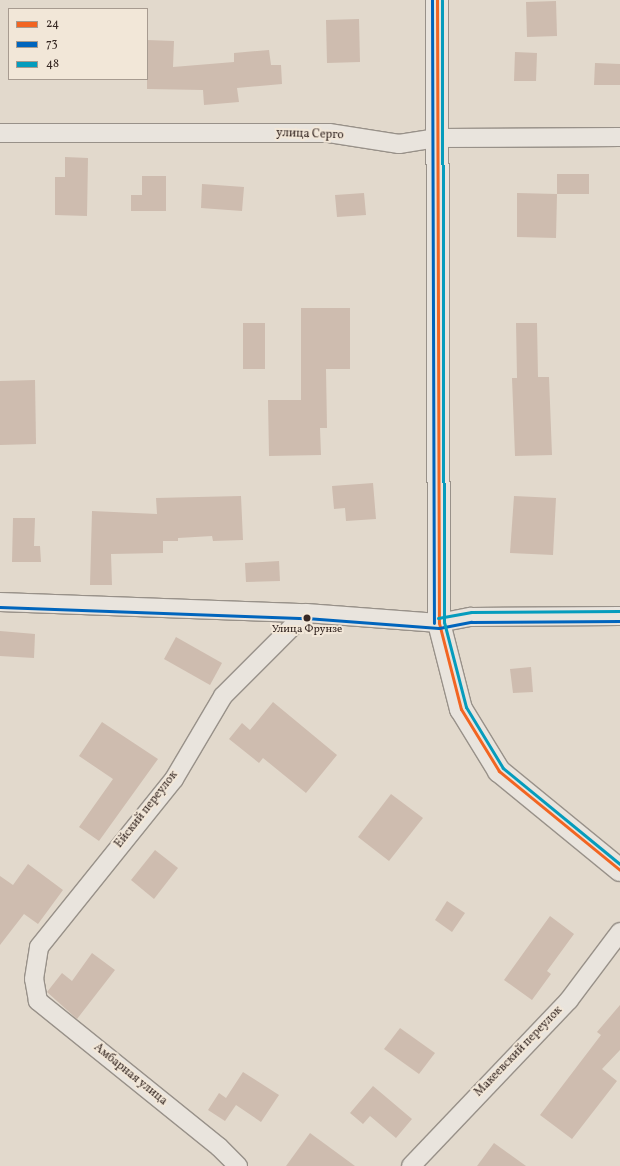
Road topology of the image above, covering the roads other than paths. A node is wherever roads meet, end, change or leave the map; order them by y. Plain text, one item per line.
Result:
1 (436, 0) edge
2 (0, 133) edge
3 (620, 137) edge
4 (438, 138) junction
5 (0, 602) edge
6 (306, 613) junction
7 (620, 616) edge
8 (439, 623) junction
9 (620, 870) edge
10 (620, 932) edge
11 (34, 979) joint
12 (238, 1166) edge
13 (411, 1166) edge

1 - 4 street
2 - 4 street, улица Серго
3 - 4 street, улица Серго
4 - 8 street
5 - 6 street
6 - 8 street
6 - 11 street, Ейский переулок
7 - 8 street
8 - 9 street
10 - 13 street, Макеевский переулок
11 - 12 street, Амбарная улица

